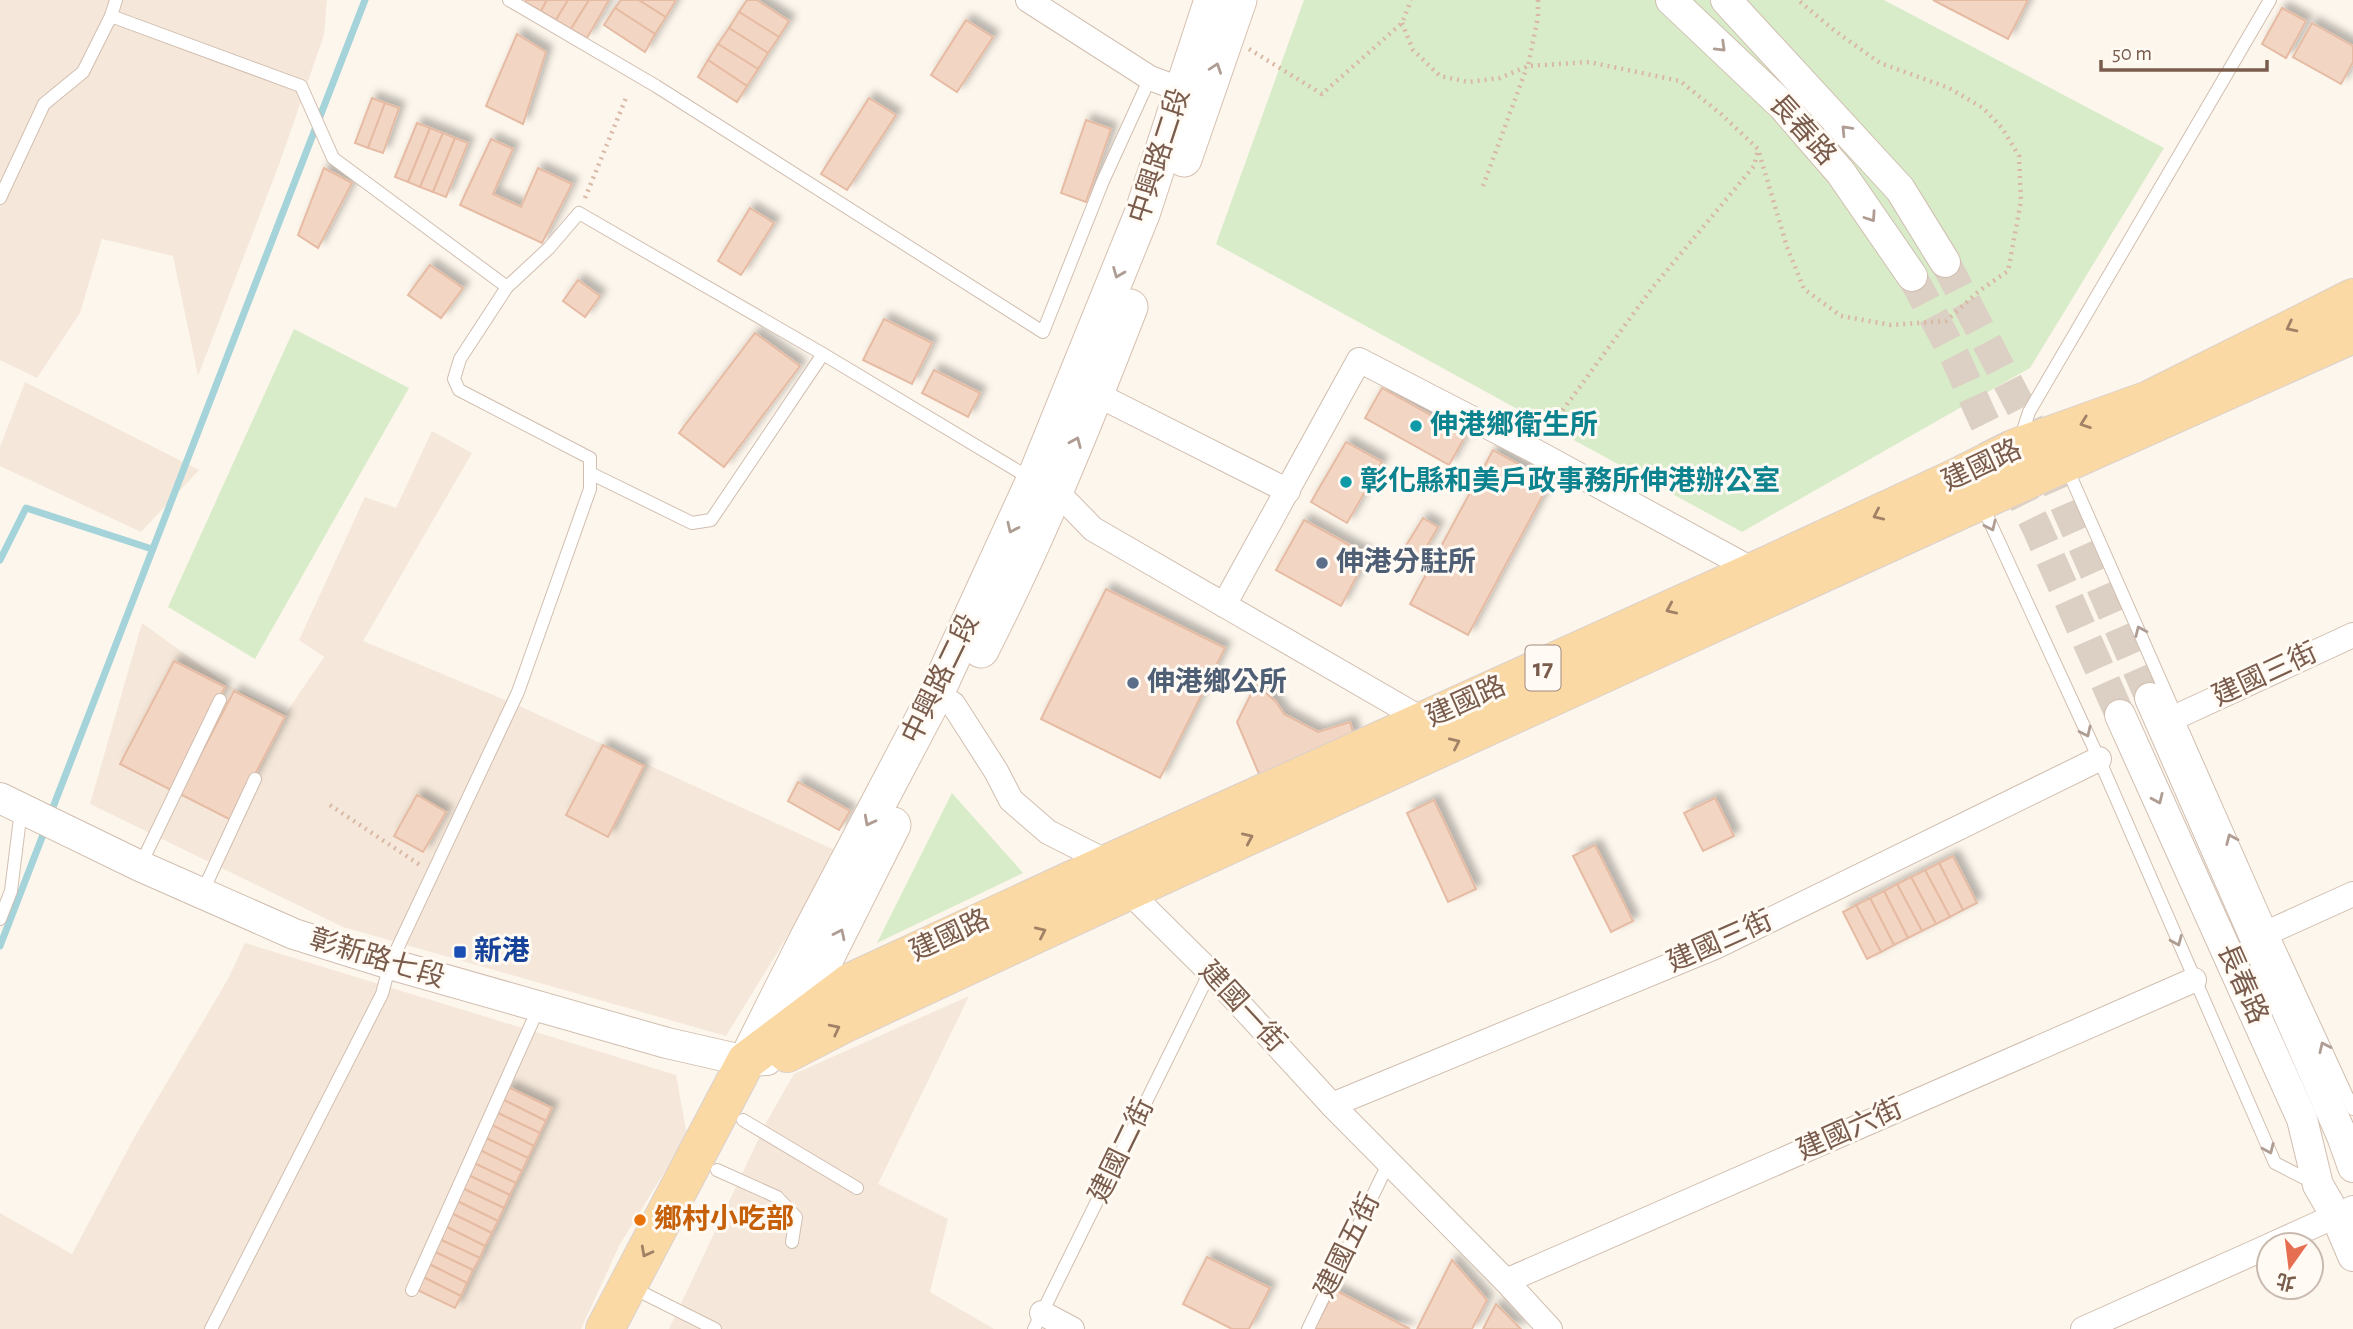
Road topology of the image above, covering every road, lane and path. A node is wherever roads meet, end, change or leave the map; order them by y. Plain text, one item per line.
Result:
1 (116, 0) edge
2 (509, 0) edge
3 (1028, 0) edge
4 (1212, 0) edge
5 (1239, 0) edge
6 (1411, 0) edge
7 (1671, 0) edge
8 (1726, 0) edge
9 (2270, 0) edge
10 (111, 16) junction
11 (1402, 23) junction
12 (1227, 36) junction
13 (1150, 78) junction
14 (1193, 96) junction
15 (626, 98) dead end
16 (1758, 149) dead end
17 (1483, 186) dead end
18 (0, 198) edge
19 (579, 213) junction
20 (1945, 262) tunnel mouth
21 (1912, 276) tunnel mouth
22 (507, 287) junction
23 (2353, 298) edge
24 (2347, 342) edge
25 (823, 354) junction
26 (1085, 388) junction
27 (1533, 450) junction
28 (2065, 463) junction
29 (590, 473) junction
30 (1999, 474) junction
31 (1045, 486) junction
32 (1288, 491) junction
33 (1755, 571) junction
34 (1224, 605) junction
35 (2353, 635) edge
36 (2150, 698) tunnel mouth
37 (944, 699) junction
38 (220, 700) dead end
39 (2120, 715) tunnel mouth
40 (2178, 716) junction
41 (1425, 721) junction
42 (2099, 759) junction
43 (256, 779) dead end
44 (11, 804) edge
45 (330, 805) dead end
46 (140, 866) junction
47 (432, 874) junction
48 (1119, 877) junction
49 (2353, 894) edge
50 (201, 895) junction
51 (0, 919) edge
52 (2271, 931) junction
53 (390, 964) junction
54 (1210, 972) junction
55 (2194, 980) junction
56 (539, 1007) junction
57 (771, 1050) junction
58 (1332, 1104) junction
59 (2353, 1109) edge
60 (743, 1120) junction
61 (1389, 1162) junction
62 (2353, 1164) edge
63 (717, 1170) junction
64 (2318, 1185) junction
65 (858, 1188) dead end
66 (2345, 1212) edge
67 (2302, 1231) edge
68 (792, 1242) dead end
69 (2255, 1252) edge
70 (2353, 1256) edge
71 (1506, 1281) junction
72 (412, 1290) dead end
73 (638, 1304) edge
74 (1038, 1321) edge
75 (2096, 1326) edge
76 (211, 1329) edge
77 (606, 1329) edge
78 (715, 1329) edge
79 (1072, 1329) edge
80 (1308, 1329) edge
81 (1550, 1329) edge

1 - 10 lane
2 - 13 lane
3 - 13 street
4 - 14 main road, 中興路二段
5 - 12 main road, 中興路二段
6 - 11 path
7 -> 21 street, 長春路
20 -> 8 street, 長春路
9 - 30 lane
10 - 18 lane
10 - 22 lane
11 - 12 path
11 - 17 path
14 -> 12 main road, 中興路二段
13 - 14 street
14 - 26 main road, 中興路二段
15 - 19 path
16 - 27 path
19 - 22 lane
19 - 25 lane
22 - 29 lane
23 -> 30 main road, 建國路 / 17
24 - 28 main road, 建國路 / 17
25 - 29 lane
25 - 31 lane
26 - 31 main road, 中興路二段
26 - 32 street
27 - 32 street
27 - 33 street
28 - 30 main road, 建國路 / 17
28 - 30 lane
40 -> 28 lane
29 - 47 lane
30 -> 33 main road, 建國路 / 17
30 -> 42 lane
48 -> 30 main road, 建國路 / 17
31 - 34 street
31 - 37 main road, 中興路二段
32 - 34 street
33 -> 41 main road, 建國路 / 17
34 - 41 street
35 - 40 street, 建國三街
36 - 62 street, 長春路
37 - 48 street, 建國一街
57 -> 37 main road, 中興路二段
37 -> 57 main road, 中興路二段
38 - 46 lane
39 -> 64 street, 長春路
52 -> 40 lane
41 - 48 main road, 建國路 / 17
42 -> 55 lane
42 - 58 street, 建國三街
43 - 50 lane
44 - 46 street, 彰新路七段
44 - 51 lane
45 - 47 path
46 - 50 street, 彰新路七段
47 - 53 lane
48 - 54 street, 建國一街
48 - 57 main road, 建國路 / 17
49 - 52 street
50 - 53 street, 彰新路七段
59 -> 52 lane
53 - 56 street, 彰新路七段
53 - 76 lane
54 - 58 street, 建國一街
54 - 74 lane, 建國二街
55 -> 64 lane
55 - 71 street, 建國六街
56 - 57 street, 彰新路七段
56 - 72 lane
57 - 60 main road, 中興路二段 / 17
57 -> 73 main road, 中興路二段 / 17
58 - 61 street, 建國一街
60 - 63 main road, 中興路二段 / 17
60 - 65 lane
61 - 71 street, 建國一街
61 - 80 lane, 建國五街
63 - 68 lane
63 - 73 main road, 中興路二段 / 17
64 - 66 street, 長春路
66 - 67 street
66 - 70 street, 長春路
69 - 75 street
71 - 81 street, 建國一街
73 - 77 main road, 中興路二段 / 17
73 - 78 lane
74 - 79 street

